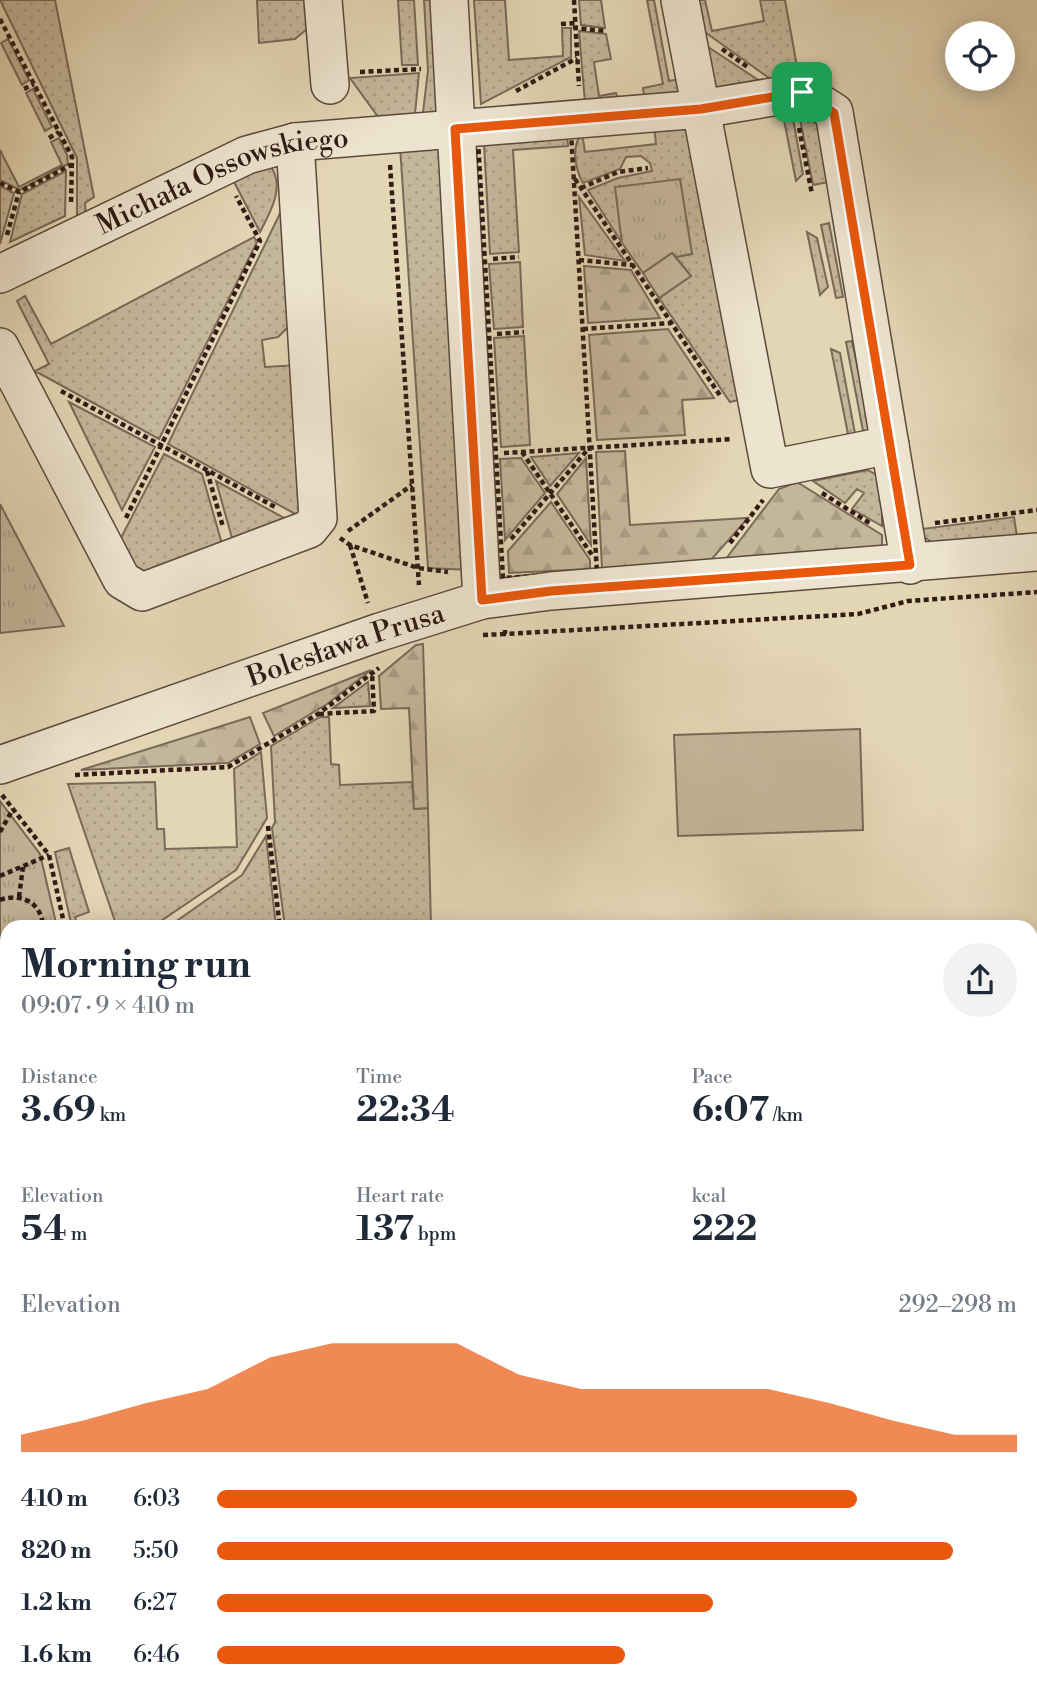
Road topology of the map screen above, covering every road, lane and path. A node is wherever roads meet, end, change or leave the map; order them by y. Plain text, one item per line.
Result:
1 (323, 0) edge
2 (449, 0) edge
3 (574, 0) edge
4 (680, 0) edge
5 (0, 19) edge
6 (561, 24) dead end
7 (575, 25) junction
8 (606, 31) dead end
9 (7, 33) junction
10 (0, 37) edge
11 (720, 47) dead end
12 (422, 55) dead end
13 (577, 58) junction
14 (753, 71) dead end
15 (343, 79) joint
16 (34, 84) junction
17 (24, 89) dead end
18 (509, 95) dead end
19 (579, 98) dead end
20 (701, 109) junction
21 (455, 129) junction
22 (59, 132) junction
23 (49, 138) dead end
24 (295, 142) junction
25 (389, 156) dead end
26 (72, 164) junction
27 (648, 168) dead end
28 (574, 178) junction
29 (0, 183) edge
30 (231, 187) dead end
31 (581, 188) junction
32 (19, 192) junction
33 (71, 239) junction
34 (3, 256) edge
35 (519, 257) dead end
36 (485, 259) junction
37 (579, 260) junction
38 (632, 265) junction
39 (671, 323) junction
40 (583, 329) junction
41 (524, 332) dead end
42 (489, 335) junction
43 (0, 347) edge
44 (51, 386) dead end
45 (720, 397) dead end
46 (742, 439) dead end
47 (161, 445) junction
48 (890, 445) junction
49 (590, 447) junction
50 (522, 452) junction
51 (496, 453) junction
52 (207, 470) junction
53 (412, 485) junction
54 (550, 494) junction
55 (1037, 510) edge
56 (286, 513) dead end
57 (125, 519) dead end
58 (933, 523) dead end
59 (224, 532) dead end
60 (338, 537) dead end
61 (349, 545) dead end
62 (501, 551) junction
63 (1037, 552) edge
64 (596, 561) junction
65 (910, 565) junction
66 (420, 588) dead end
67 (1037, 592) edge
68 (369, 605) dead end
69 (494, 610) junction
70 (505, 634) junction
71 (479, 636) dead end
72 (383, 665) dead end
73 (372, 673) junction
74 (318, 714) junction
75 (64, 776) dead end
76 (3, 786) edge
77 (13, 809) junction
78 (268, 826) dead end
79 (0, 832) edge
80 (49, 855) junction
81 (23, 866) junction
82 (0, 876) edge
83 (19, 897) junction
84 (0, 900) edge
85 (41, 920) edge
86 (63, 920) edge
87 (279, 920) edge

1 - 15 street
2 - 21 street
3 - 7 path
4 - 20 street
5 - 9 path
6 - 7 path
7 - 8 path
7 - 13 path
9 - 10 path
9 - 16 path
11 - 14 path
12 - 15 path
13 - 18 path
13 - 19 path
16 - 17 path
16 - 22 path
20 - 21 street, Michała Ossowskiego
20 - 48 street, Michała Ossowskiego
20 - 48 street
21 - 24 street, Michała Ossowskiego
21 - 69 street
22 - 23 path
22 - 26 path
24 - 33 street, Michała Ossowskiego
24 - 43 street
25 - 53 path
26 - 32 path
26 - 33 path
27 - 31 path
28 - 31 path
28 - 36 path
28 - 37 path
29 - 32 path
30 - 47 path
31 - 38 path
32 - 34 path
33 - 34 street, Michała Ossowskiego
35 - 36 path
36 - 42 path
37 - 38 path
37 - 40 path
38 - 39 path
39 - 40 path
39 - 45 path
40 - 49 path
41 - 42 path
42 - 51 path
44 - 47 path
46 - 49 path
47 - 52 path
47 - 57 path
48 - 65 street
49 - 50 path
49 - 54 path
49 - 64 path
50 - 51 path
50 - 54 path
51 - 62 path
52 - 56 path
52 - 59 path
53 - 60 path
53 - 66 path
54 - 62 path
54 - 64 path
55 - 58 path
61 - 68 path
62 - 64 path
63 - 65 street, Bolesława Prusa
65 - 69 street, Bolesława Prusa
67 - 70 path
69 - 70 path
69 - 76 street, Bolesława Prusa
70 - 71 path
72 - 73 path
73 - 74 path
73 - 74 path
74 - 75 path
76 - 77 path
77 - 79 path
77 - 80 path
78 - 87 path
80 - 81 path
80 - 86 path
81 - 82 path
81 - 83 path
83 - 84 path
83 - 85 path

